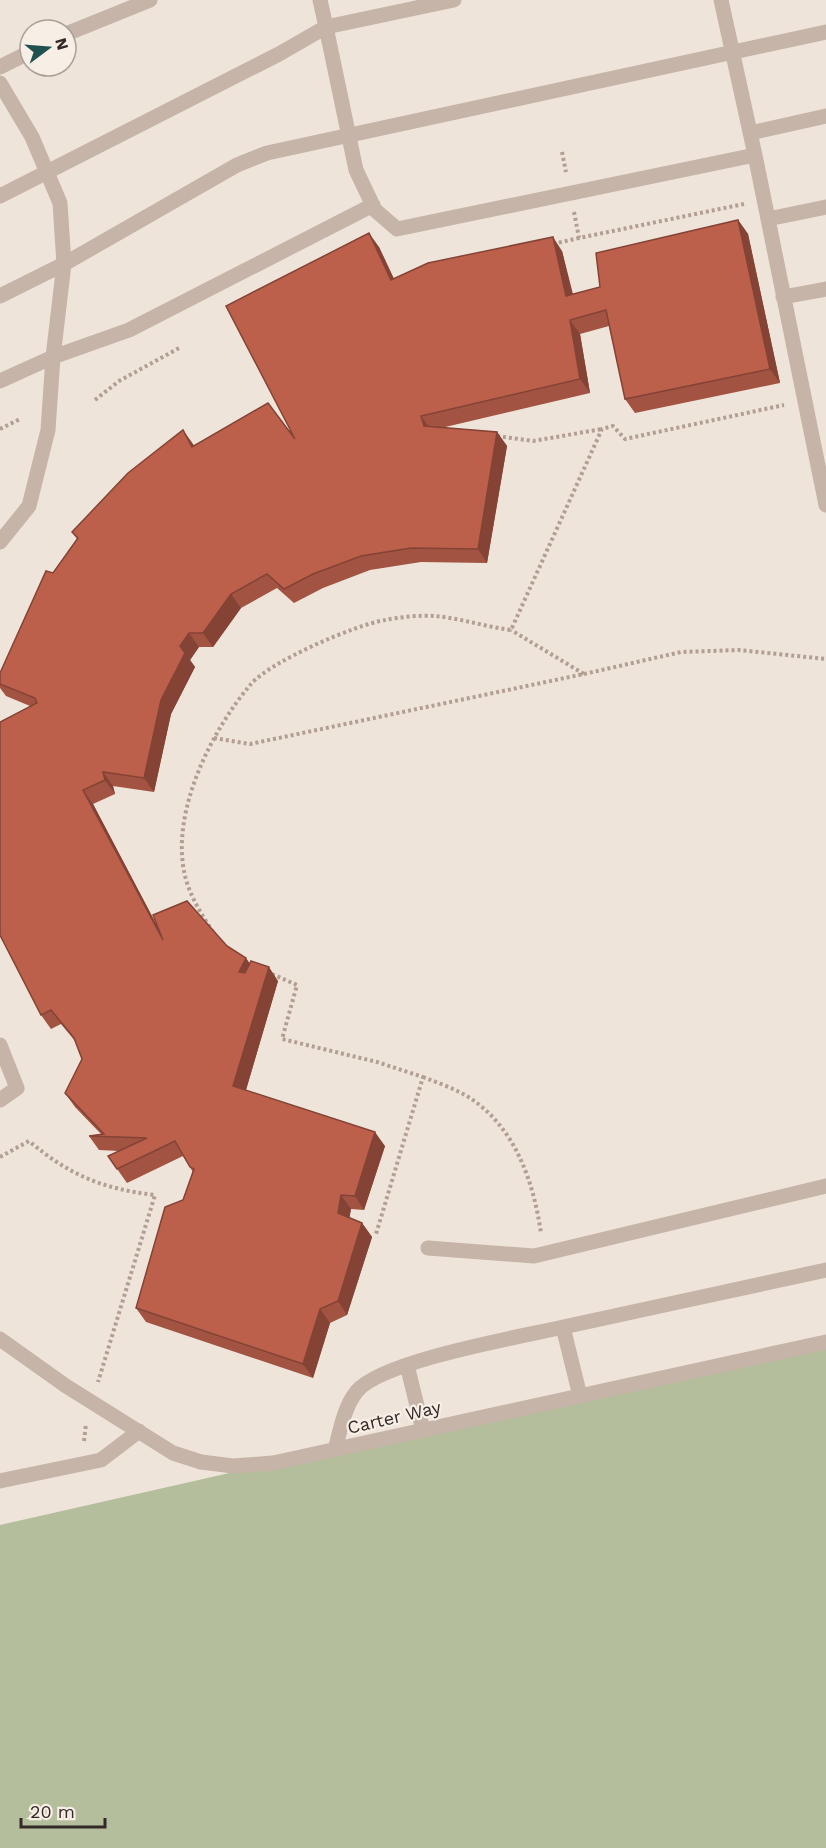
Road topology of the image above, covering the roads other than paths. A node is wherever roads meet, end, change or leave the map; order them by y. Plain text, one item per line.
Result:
1 (150, 0) edge
2 (320, 0) edge
3 (454, 0) edge
4 (721, 0) edge
5 (326, 27) junction
6 (78, 29) edge
7 (826, 32) edge
8 (732, 51) junction
9 (18, 58) edge
10 (0, 67) edge
11 (0, 83) edge
12 (826, 116) edge
13 (750, 133) junction
14 (348, 135) junction
15 (755, 155) junction
16 (46, 171) junction
17 (0, 196) edge
18 (373, 205) junction
19 (826, 207) edge
20 (768, 219) junction
21 (64, 264) junction
22 (826, 289) edge
23 (0, 296) edge
24 (783, 297) junction
25 (53, 357) junction
26 (0, 381) edge
27 (826, 505) edge
28 (0, 542) edge
29 (0, 1045) edge
30 (0, 1100) edge
31 (826, 1186) edge
32 (429, 1248) dead end
33 (826, 1270) edge
34 (564, 1327) junction
35 (0, 1339) edge
36 (826, 1342) edge
37 (406, 1365) junction
38 (580, 1396) junction
39 (423, 1430) junction
40 (139, 1431) junction
41 (335, 1450) junction
42 (0, 1480) edge

1 - 6 lane
2 - 5 lane
3 - 5 lane
4 - 8 lane
5 - 14 lane
5 - 16 lane
7 - 8 lane
8 - 13 lane
8 - 14 lane
9 - 10 lane
11 - 16 lane
12 - 13 lane
13 - 15 lane
14 - 18 lane
14 - 21 lane
15 - 18 lane
15 - 20 lane
16 - 17 lane
16 - 21 lane
18 - 25 lane
19 - 20 lane
20 - 24 lane
21 - 23 lane
21 - 25 lane
22 - 24 lane
24 - 27 lane
25 - 26 lane
25 - 28 lane
29 - 30 lane
31 - 32 lane
33 - 34 lane
34 - 37 lane
34 - 38 lane
35 - 40 lane, Carter Way
36 - 38 lane, Carter Way
37 - 39 lane
37 - 41 lane
38 - 39 lane, Carter Way
39 - 41 lane, Carter Way
40 - 41 lane, Carter Way
40 - 42 lane

